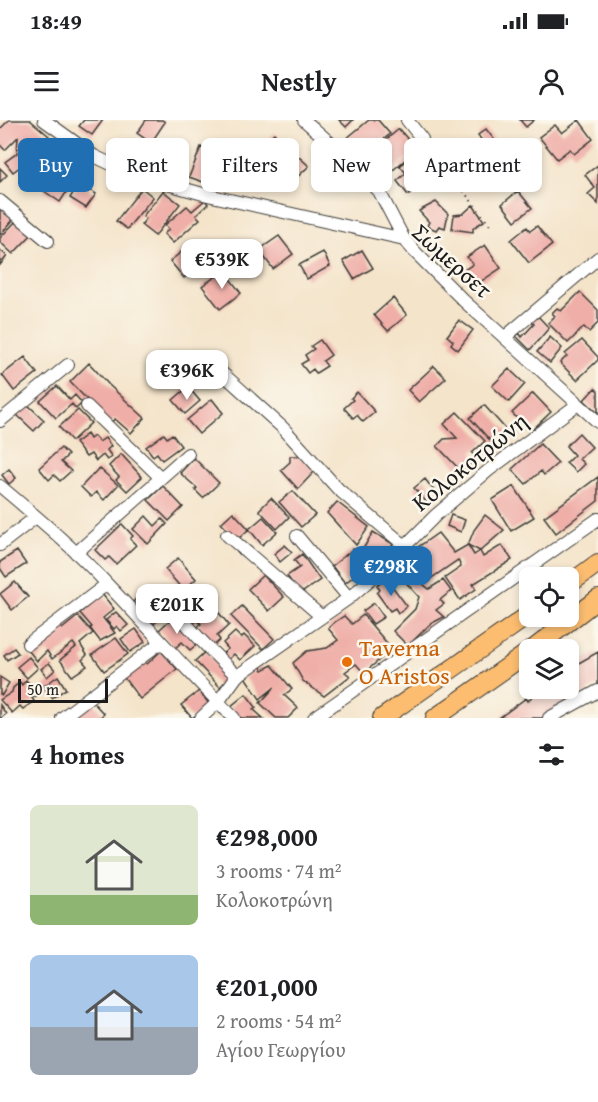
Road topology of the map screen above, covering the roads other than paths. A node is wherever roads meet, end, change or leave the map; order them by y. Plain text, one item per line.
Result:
1 (44, 120) edge
2 (304, 120) edge
3 (407, 120) edge
4 (421, 138) edge
5 (0, 201) edge
6 (404, 239) junction
7 (48, 241) dead end
8 (598, 258) edge
9 (505, 337) junction
10 (211, 363) dead end
11 (68, 364) dead end
12 (578, 404) junction
13 (87, 406) dead end
14 (0, 421) edge
15 (598, 422) edge
16 (188, 454) dead end
17 (161, 478) junction
18 (2, 490) edge
19 (36, 517) junction
20 (598, 519) edge
21 (227, 535) dead end
22 (297, 536) dead end
23 (0, 545) edge
24 (404, 545) junction
25 (76, 553) junction
26 (598, 563) edge
27 (579, 577) edge
28 (107, 584) junction
29 (163, 593) dead end
30 (349, 598) junction
31 (598, 599) edge
32 (598, 610) edge
33 (322, 617) junction
34 (519, 622) edge
35 (553, 635) junction
36 (547, 639) edge
37 (160, 643) junction
38 (28, 644) dead end
39 (519, 658) edge
40 (237, 676) junction
41 (598, 691) edge
42 (218, 702) junction
43 (62, 718) edge
44 (201, 718) edge
45 (234, 718) edge
46 (314, 718) edge
47 (382, 718) edge
48 (435, 718) edge
49 (549, 718) edge

1 - 6 street, Σώμερσετ
2 - 6 street
3 - 4 street
5 - 7 street
6 - 9 street, Σώμερσετ
8 - 9 street
9 - 12 street, Σώμερσετ
10 - 24 street
11 - 14 street
12 - 15 street, Σώμερσετ
12 - 24 street, Κολοκοτρώνη
13 - 17 street
16 - 17 street
17 - 25 street
18 - 19 street
19 - 23 street
19 - 25 street
20 - 46 street
21 - 33 street
22 - 30 street
24 - 30 street, Κολοκοτρώνη
25 - 28 street
26 - 27 highway
28 - 37 street
28 - 38 street
29 - 40 street
30 - 33 street, Κολοκοτρώνη
31 - 35 highway
32 - 35 highway
33 - 40 street, Κολοκοτρώνη
34 - 47 highway
35 - 36 highway
37 - 42 street
37 - 43 street
39 - 48 highway
40 - 42 street, Κολοκοτρώνη
41 - 49 street
42 - 44 street, Κολοκοτρώνη
42 - 45 street

